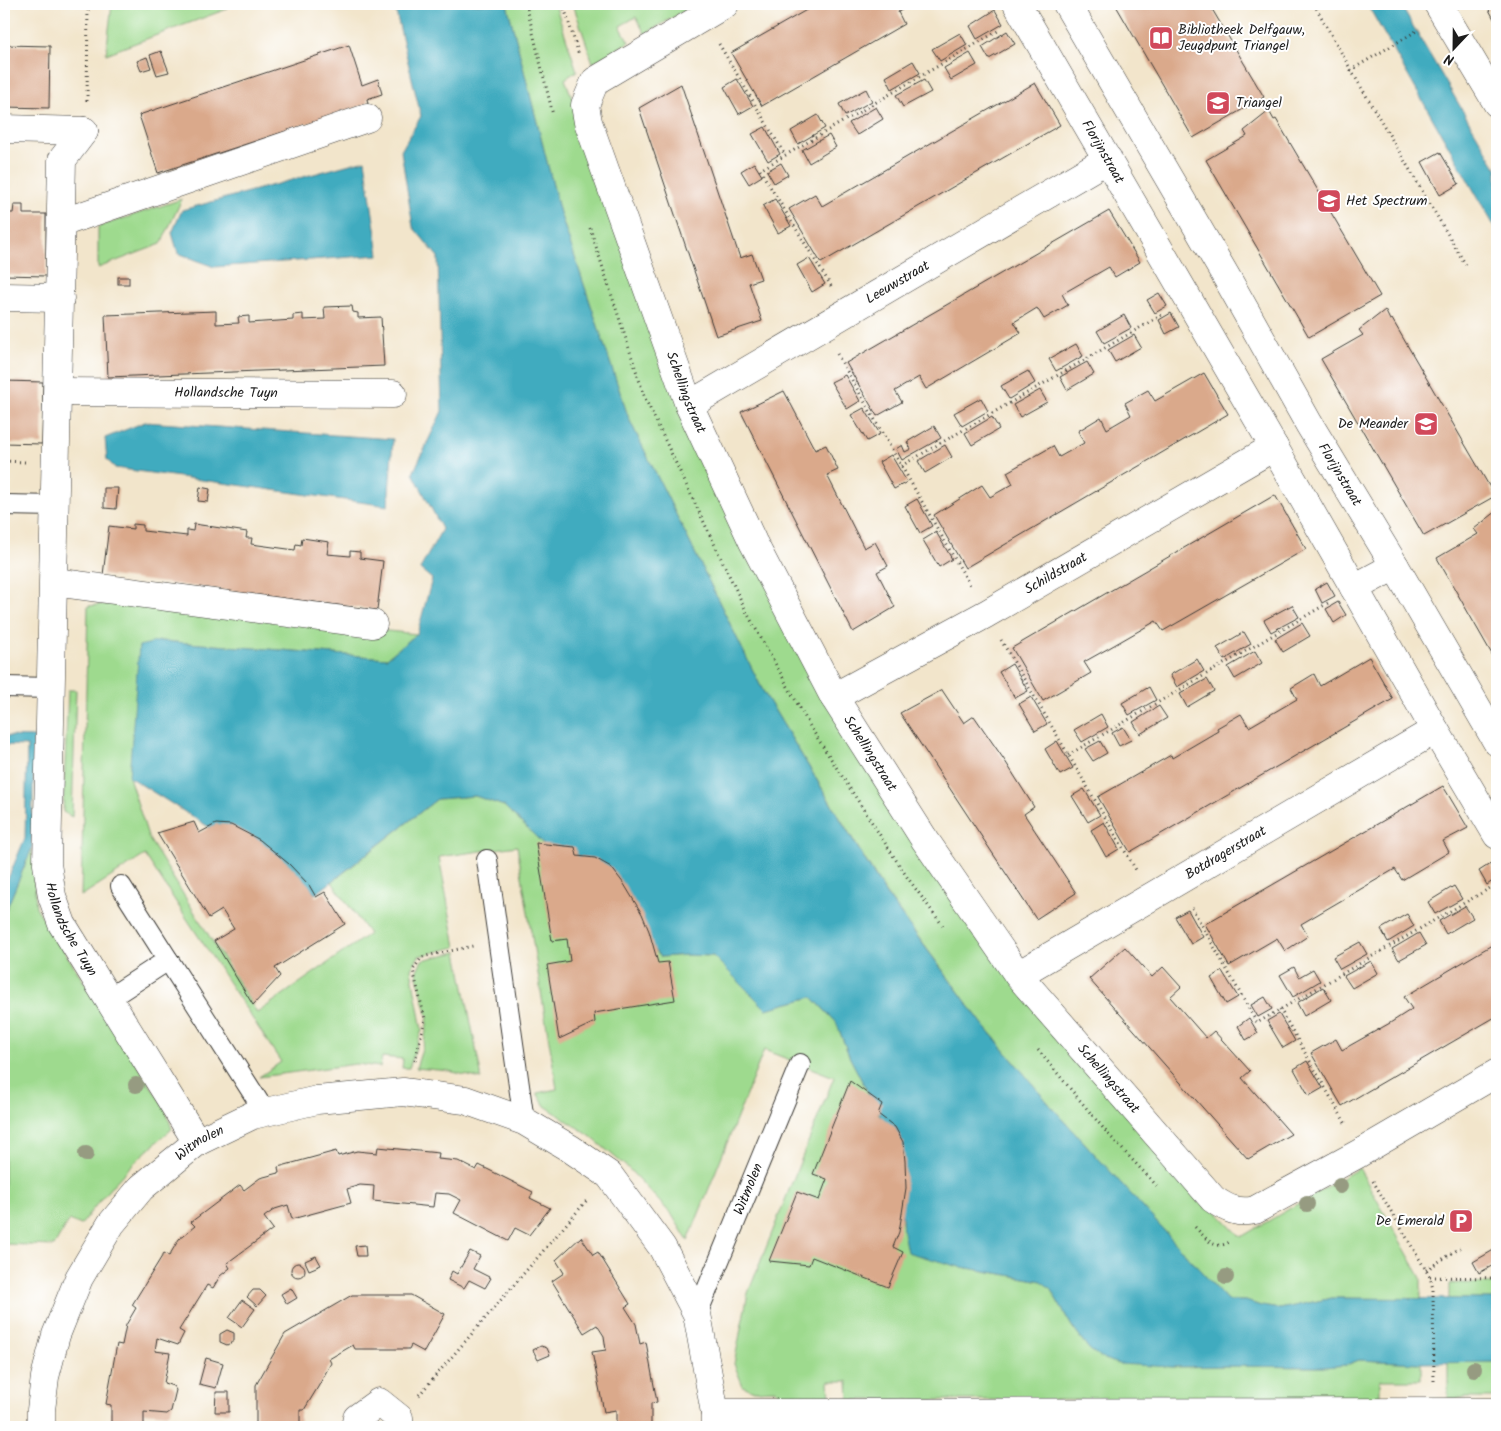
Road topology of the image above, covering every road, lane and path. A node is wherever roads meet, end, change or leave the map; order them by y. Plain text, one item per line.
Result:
1 (88, 4) edge
2 (526, 4) edge
3 (563, 4) edge
4 (1067, 4) edge
5 (1314, 4) edge
6 (714, 10) edge
7 (1021, 10) edge
8 (1431, 15) edge
9 (1351, 70) junction
10 (595, 80) junction
11 (1497, 103) edge
12 (550, 107) dead end
13 (367, 118) dead end
14 (4, 129) edge
15 (84, 131) junction
16 (785, 155) junction
17 (1108, 159) junction
18 (60, 223) junction
19 (1467, 267) dead end
20 (1227, 278) junction
21 (4, 297) edge
22 (60, 298) junction
23 (1189, 299) junction
24 (847, 312) junction
25 (821, 327) junction
26 (58, 392) junction
27 (393, 394) dead end
28 (689, 404) junction
29 (1274, 446) junction
30 (901, 466) junction
31 (4, 505) edge
32 (56, 506) junction
33 (1395, 566) junction
34 (54, 582) junction
35 (1354, 588) junction
36 (986, 614) junction
37 (373, 624) dead end
38 (4, 687) edge
39 (51, 688) junction
40 (834, 697) junction
41 (1435, 730) junction
42 (1497, 742) edge
43 (1068, 755) junction
44 (1497, 835) edge
45 (487, 860) dead end
46 (1177, 881) junction
47 (1497, 884) edge
48 (121, 886) dead end
49 (1151, 896) junction
50 (499, 941) junction
51 (168, 960) junction
52 (1018, 975) junction
53 (108, 999) junction
54 (1280, 1009) junction
55 (800, 1064) dead end
56 (1497, 1073) edge
57 (406, 1093) junction
58 (265, 1112) junction
59 (524, 1121) junction
60 (197, 1142) junction
61 (1360, 1153) junction
62 (609, 1176) junction
63 (1460, 1248) dead end
64 (1426, 1270) junction
65 (1430, 1277) junction
66 (1497, 1278) edge
67 (697, 1314) junction
68 (1434, 1374) dead end
69 (1497, 1412) edge
70 (715, 1420) edge
71 (399, 1423) edge
72 (41, 1427) edge
73 (355, 1427) edge

1 - 15 path
2 - 12 path
3 - 10 path
4 - 20 street, Florijnstraat
5 - 9 path
6 - 10 street
6 - 16 path
7 - 16 path
7 - 17 street, Florijnstraat
8 - 9 path
8 - 11 street
9 - 19 path
10 - 28 street, Schellingstraat
13 - 18 street
14 - 15 street
15 - 18 street, Hollandsche Tuyn
16 - 24 path
17 - 23 street, Florijnstraat
17 - 24 street, Leeuwstraat
18 - 22 street, Hollandsche Tuyn
20 - 23 street
20 - 33 street, Florijnstraat
21 - 22 street
22 - 26 street, Hollandsche Tuyn
23 - 29 street, Florijnstraat
23 - 30 path
24 - 25 street, Leeuwstraat
25 - 28 street, Leeuwstraat
25 - 30 path
26 - 27 street, Hollandsche Tuyn
26 - 32 street, Hollandsche Tuyn
28 - 40 street, Schellingstraat
29 - 35 street, Florijnstraat
29 - 36 street, Schildstraat
30 - 36 path
31 - 32 lane
32 - 34 street, Hollandsche Tuyn
33 - 35 street
33 - 42 street, Florijnstraat
34 - 37 street
34 - 39 street, Hollandsche Tuyn
35 - 41 street, Florijnstraat
35 - 43 path
36 - 40 street, Schildstraat
36 - 43 path
38 - 39 lane
39 - 53 street, Hollandsche Tuyn
40 - 52 street, Schellingstraat
41 - 44 street, Florijnstraat
41 - 46 street, Botdragerstraat
43 - 49 path
45 - 50 lane
46 - 49 street, Botdragerstraat
46 - 54 path
47 - 54 path
48 - 51 lane
49 - 52 street, Botdragerstraat
50 - 57 path
50 - 59 lane
51 - 53 lane
51 - 58 lane
52 - 61 street, Schellingstraat
53 - 60 street, Hollandsche Tuyn
54 - 61 path
55 - 67 lane, Witmolen
56 - 61 street, Schellingstraat
57 - 58 street, Witmolen
57 - 59 street, Witmolen
58 - 60 street, Witmolen
59 - 62 street, Witmolen
60 - 72 street, Witmolen
61 - 64 path
62 - 67 street, Witmolen
62 - 71 path
63 - 64 path
64 - 65 path
65 - 66 path
65 - 68 path
67 - 70 street, Witmolen
69 - 70 street
71 - 73 street

